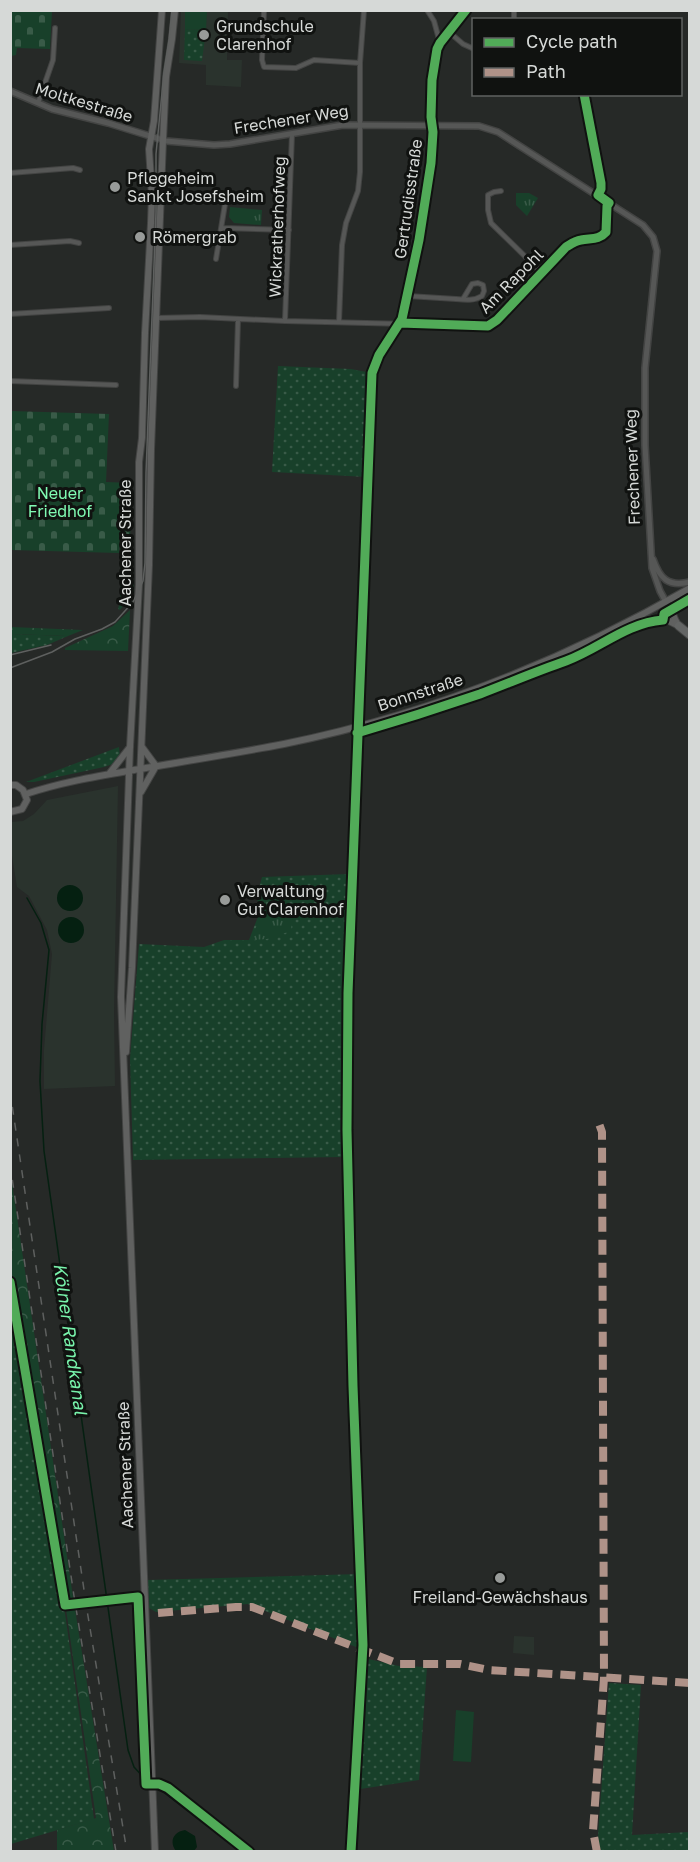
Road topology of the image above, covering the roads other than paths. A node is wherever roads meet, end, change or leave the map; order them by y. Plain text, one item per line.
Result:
1 (162, 10) edge
2 (174, 10) edge
3 (264, 10) edge
4 (364, 10) edge
5 (427, 10) edge
6 (466, 10) edge
7 (55, 28) dead end
8 (449, 32) junction
9 (440, 43) junction
10 (472, 48) edge
11 (360, 63) junction
12 (10, 91) edge
13 (585, 96) edge
14 (38, 103) junction
15 (361, 124) junction
16 (432, 125) junction
17 (292, 134) junction
18 (151, 136) junction
19 (162, 140) junction
20 (80, 170) dead end
21 (10, 173) edge
22 (501, 191) dead end
23 (598, 195) junction
24 (226, 198) dead end
25 (609, 203) junction
26 (223, 228) junction
27 (289, 230) junction
28 (79, 243) dead end
29 (10, 245) edge
30 (216, 259) dead end
31 (541, 272) junction
32 (408, 296) junction
33 (463, 300) junction
34 (146, 306) junction
35 (109, 308) dead end
36 (10, 315) edge
37 (156, 318) junction
38 (238, 320) junction
39 (285, 321) junction
40 (339, 322) junction
41 (400, 323) junction
42 (145, 324) junction
43 (10, 381) edge
44 (116, 385) dead end
45 (236, 386) dead end
46 (139, 456) junction
47 (151, 469) junction
48 (650, 551) junction
49 (690, 582) edge
50 (690, 588) edge
51 (679, 594) junction
52 (666, 602) junction
53 (631, 621) junction
54 (679, 626) junction
55 (690, 635) edge
56 (130, 747) junction
57 (142, 747) junction
58 (156, 766) junction
59 (141, 769) junction
60 (129, 771) junction
61 (109, 774) junction
62 (10, 785) edge
63 (140, 792) junction
64 (26, 794) junction
65 (10, 812) edge
66 (124, 1077) junction
67 (155, 1851) edge

1 - 18 main road, Aachener Straße
2 - 19 main road, Aachener Straße
3 - 11 street
4 - 11 street
5 - 9 street
6 - 8 street
7 - 14 street
8 - 9 street
8 - 10 street
9 - 16 street, Gertrudisstraße
11 - 15 street
12 - 14 street, Moltkestraße
13 - 23 street
14 - 18 street, Moltkestraße
15 - 16 street, Frechener Weg
15 - 17 street, Frechener Weg
15 - 40 street
16 - 23 street, Frechener Weg
16 - 32 street, Gertrudisstraße
17 - 19 street, Frechener Weg
17 - 27 street, Wickratherhofweg
18 - 19 street, Frechener Weg
18 - 34 main road, Aachener Straße
19 - 37 main road, Aachener Straße
20 - 21 street
22 - 31 street
23 - 25 street, Frechener Weg
24 - 26 street
25 - 31 street, Am Rapohl
25 - 48 street, Frechener Weg
26 - 27 street
26 - 30 street
27 - 39 street, Wickratherhofweg
28 - 29 street
31 - 41 street, Am Rapohl
32 - 33 street
32 - 41 street, Gertrudisstraße
33 - 33 street
34 - 37 main road
34 - 42 main road, Aachener Straße
35 - 36 street
37 - 38 street, Am Rapohl
37 - 42 main road
37 - 47 main road, Aachener Straße
38 - 39 street, Am Rapohl
38 - 45 street
39 - 40 street, Am Rapohl
40 - 41 street, Am Rapohl
42 - 46 main road, Aachener Straße
43 - 44 street
46 - 47 main road
46 - 56 main road, Aachener Straße
47 - 57 main road, Aachener Straße
48 - 49 street, Frechener Weg
48 - 52 street, Frechener Weg
50 - 51 main road, Bonnstraße
51 - 52 main road, Bonnstraße
51 - 54 main road
52 - 53 main road, Bonnstraße
53 - 54 main road
53 - 58 main road, Bonnstraße
54 - 55 highway
56 - 60 main road, Aachener Straße
56 - 61 main road
57 - 58 main road
57 - 59 main road, Aachener Straße
58 - 59 main road, Bonnstraße
58 - 63 main road
59 - 60 main road, Bonnstraße
59 - 63 main road, Aachener Straße
60 - 61 main road, Bonnstraße
60 - 66 main road, Aachener Straße
61 - 64 main road, Bonnstraße
62 - 64 main road
63 - 66 main road, Aachener Straße
64 - 65 main road
66 - 67 main road, Aachener Straße

